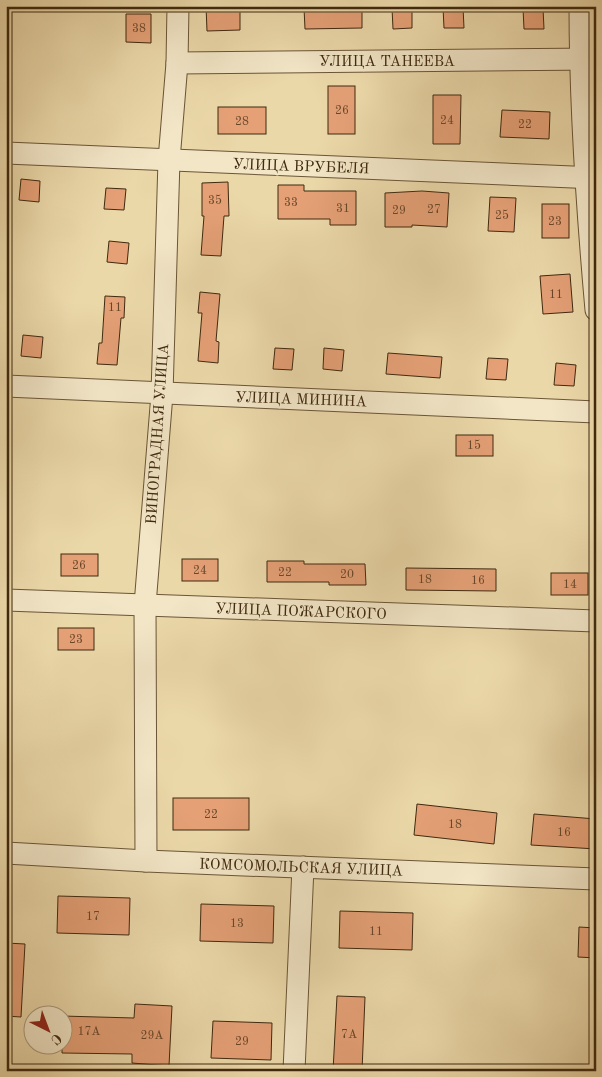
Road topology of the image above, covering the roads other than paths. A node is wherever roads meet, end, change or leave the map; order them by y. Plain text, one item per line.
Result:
1 (178, 6) edge
2 (580, 6) edge
3 (588, 60) edge
4 (177, 63) junction
5 (6, 153) edge
6 (170, 160) junction
7 (590, 178) edge
8 (596, 310) edge
9 (6, 386) edge
10 (162, 394) junction
11 (596, 412) edge
12 (6, 600) edge
13 (145, 605) junction
14 (596, 621) edge
15 (6, 853) edge
16 (146, 861) junction
17 (303, 867) junction
18 (596, 879) edge
19 (294, 1071) edge

1 - 4 street, ВИНОГРАДНАЯ УЛИЦА
2 - 3 street
3 - 4 street, УЛИЦА ТАНЕЕВА
3 - 7 street
4 - 6 street, ВИНОГРАДНАЯ УЛИЦА
5 - 6 street, УЛИЦА ВРУБЕЛЯ
6 - 7 street, УЛИЦА ВРУБЕЛЯ
6 - 10 street, ВИНОГРАДНАЯ УЛИЦА
7 - 8 street
9 - 10 street, УЛИЦА МИНИНА
10 - 11 street, УЛИЦА МИНИНА
10 - 13 street, ВИНОГРАДНАЯ УЛИЦА
12 - 13 street, УЛИЦА ПОЖАРСКОГО
13 - 14 street, УЛИЦА ПОЖАРСКОГО
13 - 16 street, ВИНОГРАДНАЯ УЛИЦА
15 - 16 street, КОМСОМОЛЬСКАЯ УЛИЦА
16 - 17 street, КОМСОМОЛЬСКАЯ УЛИЦА
17 - 18 street, КОМСОМОЛЬСКАЯ УЛИЦА
17 - 19 street

